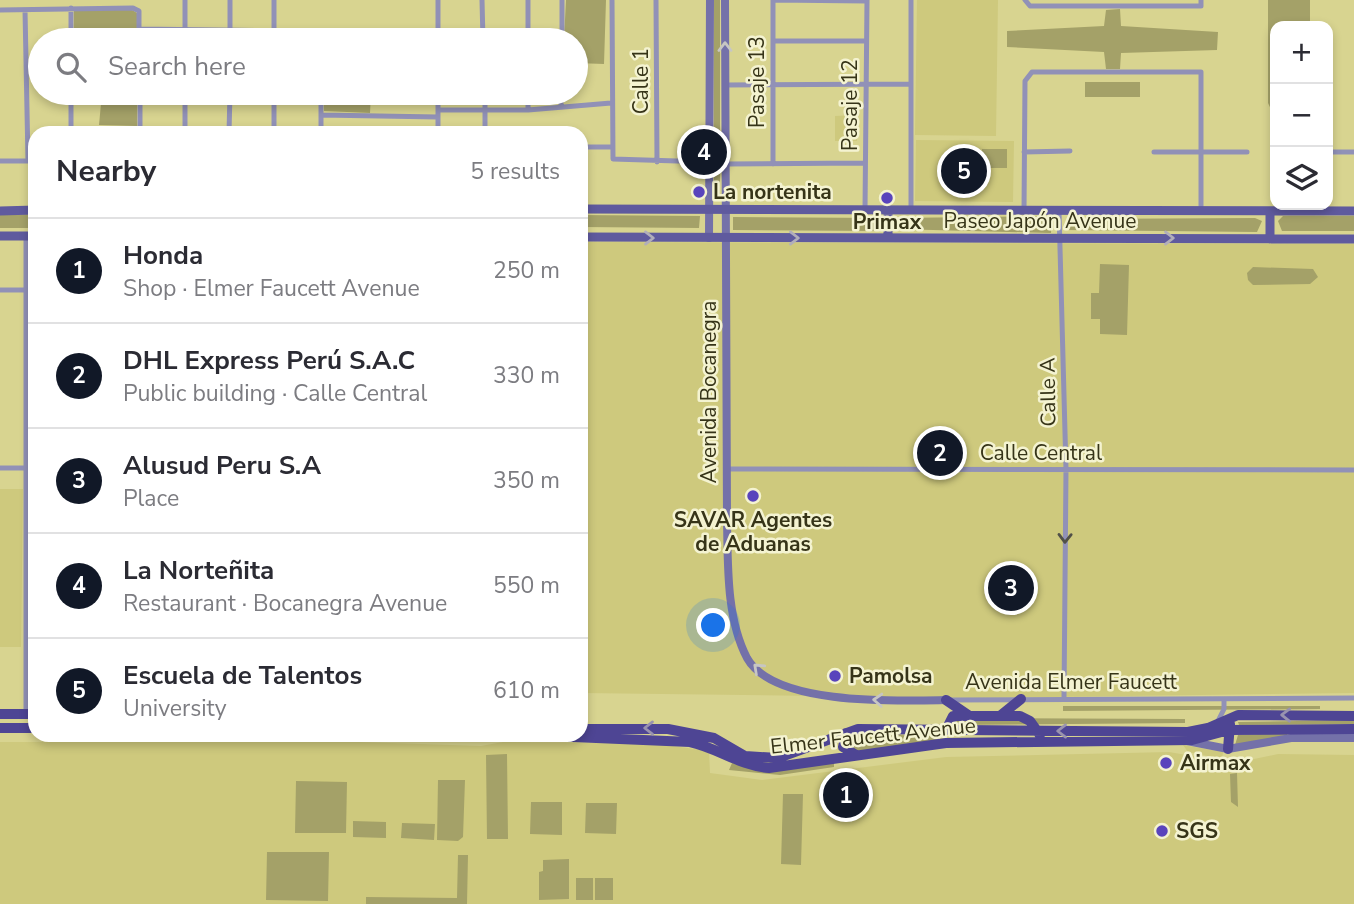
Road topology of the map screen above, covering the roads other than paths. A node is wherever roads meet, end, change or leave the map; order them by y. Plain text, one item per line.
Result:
1 (185, 0) edge
2 (230, 0) edge
3 (274, 0) edge
4 (438, 0) edge
5 (482, 0) edge
6 (528, 0) edge
7 (562, 0) edge
8 (612, 0) edge
9 (656, 0) edge
10 (710, 0) edge
11 (727, 0) edge
12 (774, 0) edge
13 (804, 0) edge
14 (867, 0) edge
15 (911, 0) edge
16 (1026, 2) edge
17 (1201, 3) edge
18 (71, 8) junction
19 (0, 10) edge
20 (25, 10) junction
21 (71, 28) edge
22 (139, 28) edge
23 (185, 28) edge
24 (230, 28) edge
25 (274, 28) edge
26 (438, 28) edge
27 (483, 28) edge
28 (528, 28) edge
29 (562, 28) edge
30 (773, 41) junction
31 (866, 41) junction
32 (28, 75) edge
33 (726, 85) junction
34 (911, 85) junction
35 (773, 86) junction
36 (866, 86) junction
37 (611, 103) junction
38 (29, 105) edge
39 (71, 105) edge
40 (139, 105) edge
41 (185, 105) edge
42 (230, 105) edge
43 (274, 105) edge
44 (321, 105) edge
45 (438, 105) edge
46 (485, 105) edge
47 (528, 105) edge
48 (586, 105) edge
49 (588, 105) edge
50 (561, 107) joint
51 (485, 110) junction
52 (528, 110) junction
53 (438, 113) junction
54 (321, 115) junction
55 (30, 126) edge
56 (71, 126) edge
57 (140, 126) edge
58 (185, 126) edge
59 (229, 126) edge
60 (274, 126) edge
61 (321, 126) edge
62 (438, 126) edge
63 (485, 126) edge
64 (588, 147) edge
65 (611, 147) junction
66 (1070, 151) dead end
67 (1024, 152) junction
68 (1154, 152) dead end
69 (1201, 152) junction
70 (1247, 152) dead end
71 (1333, 152) edge
72 (1354, 152) edge
73 (0, 161) edge
74 (28, 161) edge
75 (657, 162) junction
76 (709, 162) junction
77 (866, 163) junction
78 (726, 164) junction
79 (773, 164) junction
80 (588, 209) edge
81 (709, 210) junction
82 (726, 210) junction
83 (0, 211) edge
84 (28, 211) edge
85 (865, 211) junction
86 (888, 211) junction
87 (911, 211) junction
88 (1024, 211) junction
89 (1059, 211) junction
90 (1201, 211) junction
91 (1270, 211) junction
92 (1354, 211) edge
93 (0, 236) edge
94 (28, 236) edge
95 (588, 237) edge
96 (709, 238) junction
97 (726, 238) junction
98 (888, 238) junction
99 (1060, 238) junction
100 (1270, 239) junction
101 (1354, 239) edge
102 (0, 290) edge
103 (28, 290) joint
104 (0, 468) edge
105 (27, 468) junction
106 (727, 469) junction
107 (1066, 469) junction
108 (1354, 470) edge
109 (28, 530) edge
110 (790, 687) joint
111 (1064, 698) junction
112 (1354, 698) edge
113 (1021, 699) junction
114 (946, 700) junction
115 (1224, 700) junction
116 (3, 714) edge
117 (28, 714) edge
118 (969, 715) junction
119 (1236, 715) junction
120 (1000, 716) junction
121 (1354, 716) edge
122 (1216, 724) junction
123 (3, 728) edge
124 (28, 728) edge
125 (588, 729) edge
126 (1354, 729) edge
127 (946, 730) junction
128 (1229, 730) junction
129 (1039, 731) junction
130 (846, 733) junction
131 (1112, 736) junction
132 (1184, 736) junction
133 (588, 738) edge
134 (1354, 738) edge
135 (1042, 742) junction
136 (1228, 749) junction
137 (858, 756) junction

1 - 23 street
2 - 24 street
3 - 25 street
4 - 26 street
5 - 27 street
6 - 28 street
7 - 29 street
8 - 37 street
9 - 75 street, Calle 1
10 - 76 main road
33 -> 11 main road, Avenida Bocanegra
12 - 13 street
12 - 30 street, Pasaje 13
13 - 14 street
14 - 31 street, Pasaje 12
15 - 34 street
16 - 17 street
18 - 20 street
18 - 21 street
18 - 22 street
19 - 20 street
20 - 32 street
30 - 31 street
30 - 35 street, Pasaje 13
31 - 36 street, Pasaje 12
33 - 35 street
33 - 78 main road, Avenida Bocanegra
34 - 36 street
34 - 87 street
35 - 36 street
35 - 79 street, Pasaje 13
36 - 77 street, Pasaje 12
37 - 49 street
37 - 65 street
38 - 55 street
39 - 56 street
40 - 57 street
41 - 58 street
42 - 59 street
43 - 60 street
44 - 54 street
45 - 53 street
46 - 51 street
47 - 52 street
48 - 50 street
50 - 52 street
51 - 52 street
51 - 53 street
51 - 63 street
53 - 54 street
53 - 62 street
54 - 61 street
64 - 65 street
65 - 75 street
66 - 67 street
67 - 69 street
67 - 88 street
68 - 69 street
69 - 70 street
69 - 90 street
71 - 72 street
73 - 74 street
75 - 76 street
76 - 81 main road
77 - 79 street
77 - 85 street, Pasaje 12
78 - 79 street
78 - 82 main road, Avenida Bocanegra
80 - 81 main road, Paseo Japón Avenue
81 - 82 main road, Paseo Japón Avenue
81 - 96 main road
82 - 85 main road, Paseo Japón Avenue
82 - 97 main road, Avenida Bocanegra
83 - 84 main road
85 - 86 main road, Paseo Japón Avenue
86 - 87 main road, Paseo Japón Avenue
86 - 98 main road
87 - 88 main road, Paseo Japón Avenue
88 - 89 main road, Paseo Japón Avenue
89 - 90 main road, Paseo Japón Avenue
89 - 99 street, Calle A
90 - 91 main road, Paseo Japón Avenue
91 - 92 main road, Paseo Japón Avenue
91 - 100 main road
93 - 94 main road
95 -> 96 main road, Paseo Japón Avenue
96 - 97 main road, Paseo Japón Avenue
97 -> 98 main road, Paseo Japón Avenue
97 - 106 main road, Avenida Bocanegra
98 - 99 main road, Paseo Japón Avenue
99 -> 100 main road, Paseo Japón Avenue
99 - 107 street, Calle A
100 - 101 main road, Paseo Japón Avenue
102 - 103 street
103 - 105 street
104 - 105 street
105 - 109 street
106 - 107 street, Calle Central
110 -> 106 main road, Avenida Bocanegra
107 - 108 street, Calle Central
107 -> 111 street, Calle A
114 -> 110 main road, Avenida Elmer Faucett
111 - 113 street, Avenida Elmer Faucett
111 - 115 street, Avenida Elmer Faucett
112 - 115 street, Avenida Elmer Faucett
113 - 114 street, Avenida Elmer Faucett
113 - 120 highway
114 - 118 highway
115 - 122 street
116 - 117 highway
116 - 123 highway
118 - 120 highway
118 - 127 highway
121 -> 119 highway, Elmer Faucett Avenue
119 - 122 highway, Elmer Faucett Avenue
119 - 128 highway
120 - 129 highway
122 - 132 highway, Elmer Faucett Avenue
123 - 124 highway
130 -> 125 highway, Elmer Faucett Avenue
126 - 128 highway, Elmer Faucett Avenue
127 - 129 highway, Elmer Faucett Avenue
127 - 130 highway, Elmer Faucett Avenue
128 - 132 highway, Elmer Faucett Avenue
128 - 136 highway
131 -> 129 highway, Elmer Faucett Avenue
129 - 135 highway
130 - 137 highway
131 - 132 highway, Elmer Faucett Avenue
131 - 135 highway, Elmer Faucett Avenue
132 - 136 main road
133 - 137 highway, Elmer Faucett Avenue
134 - 136 main road
135 - 137 highway, Elmer Faucett Avenue

